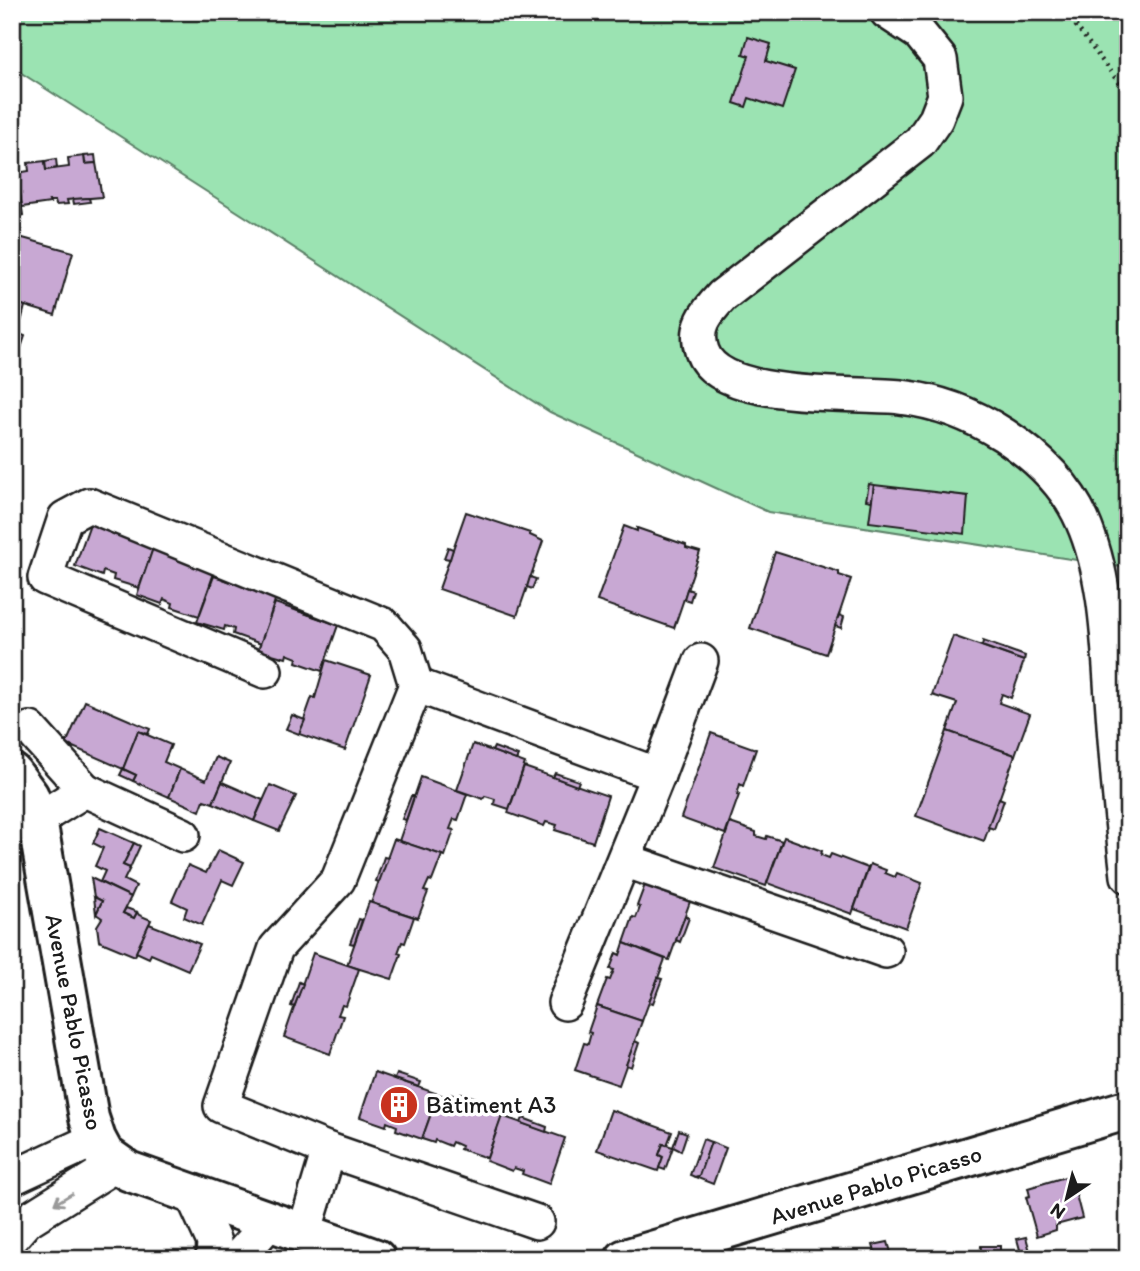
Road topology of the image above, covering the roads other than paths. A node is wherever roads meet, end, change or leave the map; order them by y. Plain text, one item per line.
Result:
1 (887, 12) edge
2 (701, 661) dead end
3 (265, 671) dead end
4 (416, 685) junction
5 (30, 729) dead end
6 (12, 772) edge
7 (658, 775) junction
8 (85, 790) junction
9 (1124, 804) edge
10 (37, 820) junction
11 (183, 835) dead end
12 (624, 860) junction
13 (1128, 876) edge
14 (886, 951) dead end
15 (565, 1003) dead end
16 (1127, 1106) edge
17 (329, 1150) junction
18 (106, 1151) junction
19 (12, 1178) edge
20 (191, 1192) junction
21 (537, 1222) dead end
22 (288, 1227) junction
23 (12, 1237) edge
24 (213, 1259) edge
25 (237, 1259) edge
26 (376, 1259) edge
27 (625, 1259) edge

1 - 9 street
2 - 7 street
3 - 4 street
4 - 7 street
4 - 17 street
5 - 8 street
6 - 10 main road, Avenue Pablo Picasso
7 - 12 street
8 - 10 street
8 - 11 street
9 - 13 street
10 - 18 main road, Avenue Pablo Picasso
12 - 14 street
12 - 15 street
16 - 27 main road, Avenue Pablo Picasso
17 - 21 street
17 - 22 street
18 - 19 street
18 - 20 main road
18 -> 23 street
20 - 22 main road
20 - 24 street
22 - 25 street
22 - 26 main road

